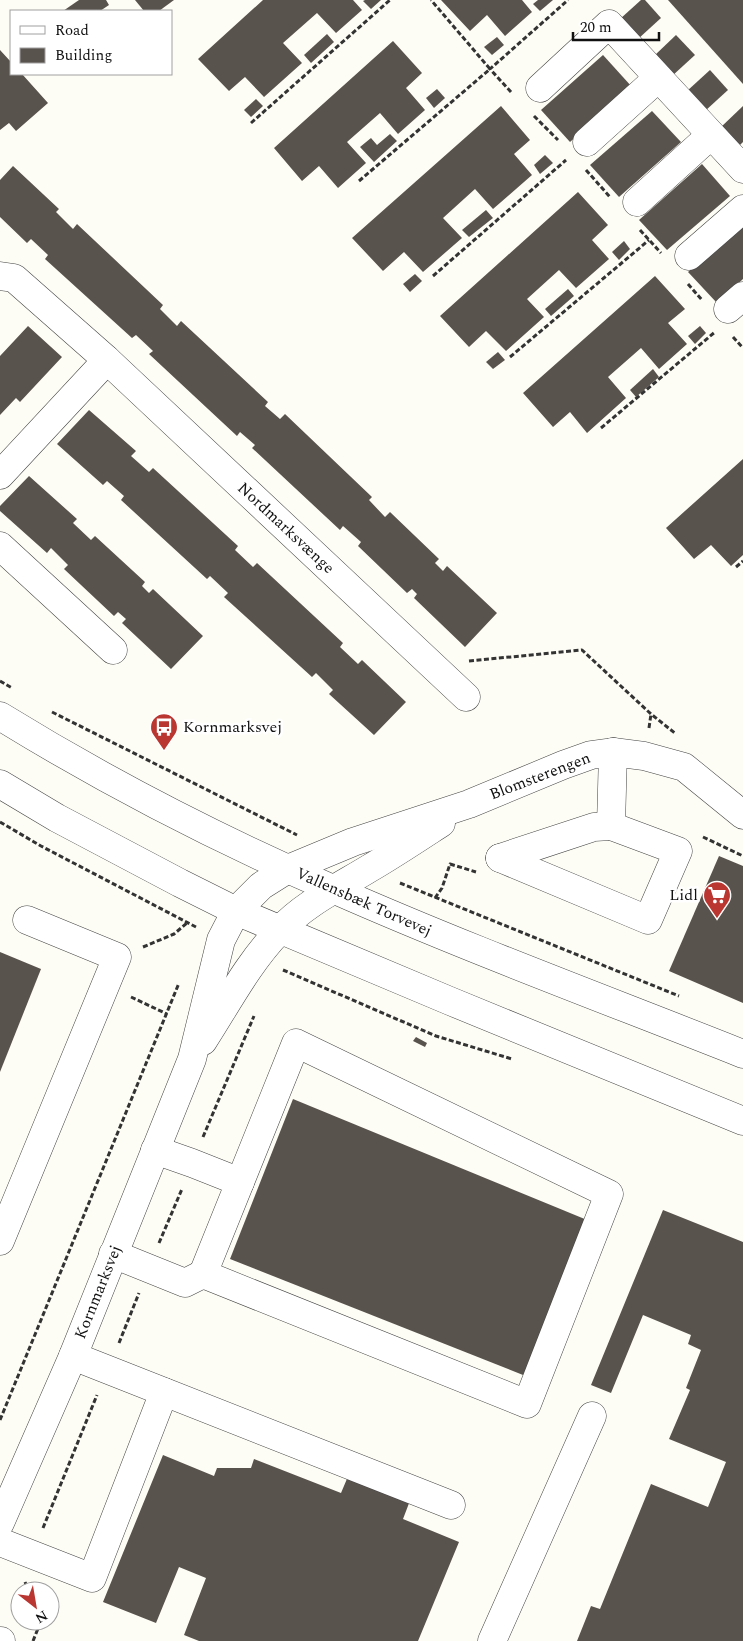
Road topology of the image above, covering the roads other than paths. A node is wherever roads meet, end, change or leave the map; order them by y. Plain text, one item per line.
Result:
1 (658, 78) junction
2 (540, 88) dead end
3 (711, 135) junction
4 (580, 148) road end
5 (743, 169) edge
6 (637, 202) dead end
7 (743, 209) edge
8 (689, 256) dead end
9 (5, 283) edge
10 (106, 360) junction
11 (0, 475) edge
12 (0, 546) edge
13 (113, 650) dead end
14 (466, 696) dead end
15 (0, 716) edge
16 (613, 752) junction
17 (0, 784) edge
18 (469, 804) junction
19 (743, 815) edge
20 (611, 826) junction
21 (288, 869) junction
22 (333, 890) junction
23 (236, 910) junction
24 (27, 920) dead end
25 (279, 930) junction
26 (743, 1054) edge
27 (192, 1059) junction
28 (743, 1121) edge
29 (155, 1150) junction
30 (240, 1182) junction
31 (0, 1241) edge
32 (113, 1254) junction
33 (203, 1274) junction
34 (73, 1356) junction
35 (164, 1392) junction
36 (592, 1416) dead end
37 (452, 1505) dead end
38 (0, 1523) edge
39 (0, 1542) edge
40 (492, 1641) edge

1 - 2 street
1 - 3 street
1 - 4 street
3 - 5 street
3 - 6 street
7 - 8 street
9 - 10 street, Nordmarksvænge
10 - 11 street
10 - 14 street, Nordmarksvænge
12 - 13 street
15 - 21 street, Vallensbæk Torvevej
16 - 18 street, Blomsterengen
16 - 19 street, Blomsterengen
16 - 20 street
17 - 23 street
18 - 21 street, Blomsterengen
18 - 22 street, Blomsterengen
20 - 20 street
21 - 22 street, Vallensbæk Torvevej
21 - 23 street, Blomsterengen
22 - 25 street, Blomsterengen
22 - 26 street, Vallensbæk Torvevej
23 - 25 street
23 - 27 street, Kornmarksvej
24 - 31 street
25 - 27 street, Kornmarksvej
25 - 28 street
27 - 29 street, Kornmarksvej
29 - 30 street
29 - 32 street, Kornmarksvej
30 - 33 street
30 - 33 street
32 - 33 street
32 - 34 street, Kornmarksvej
34 - 35 street
34 - 38 street, Kornmarksvej
35 - 37 street
35 - 39 street
36 - 40 street

